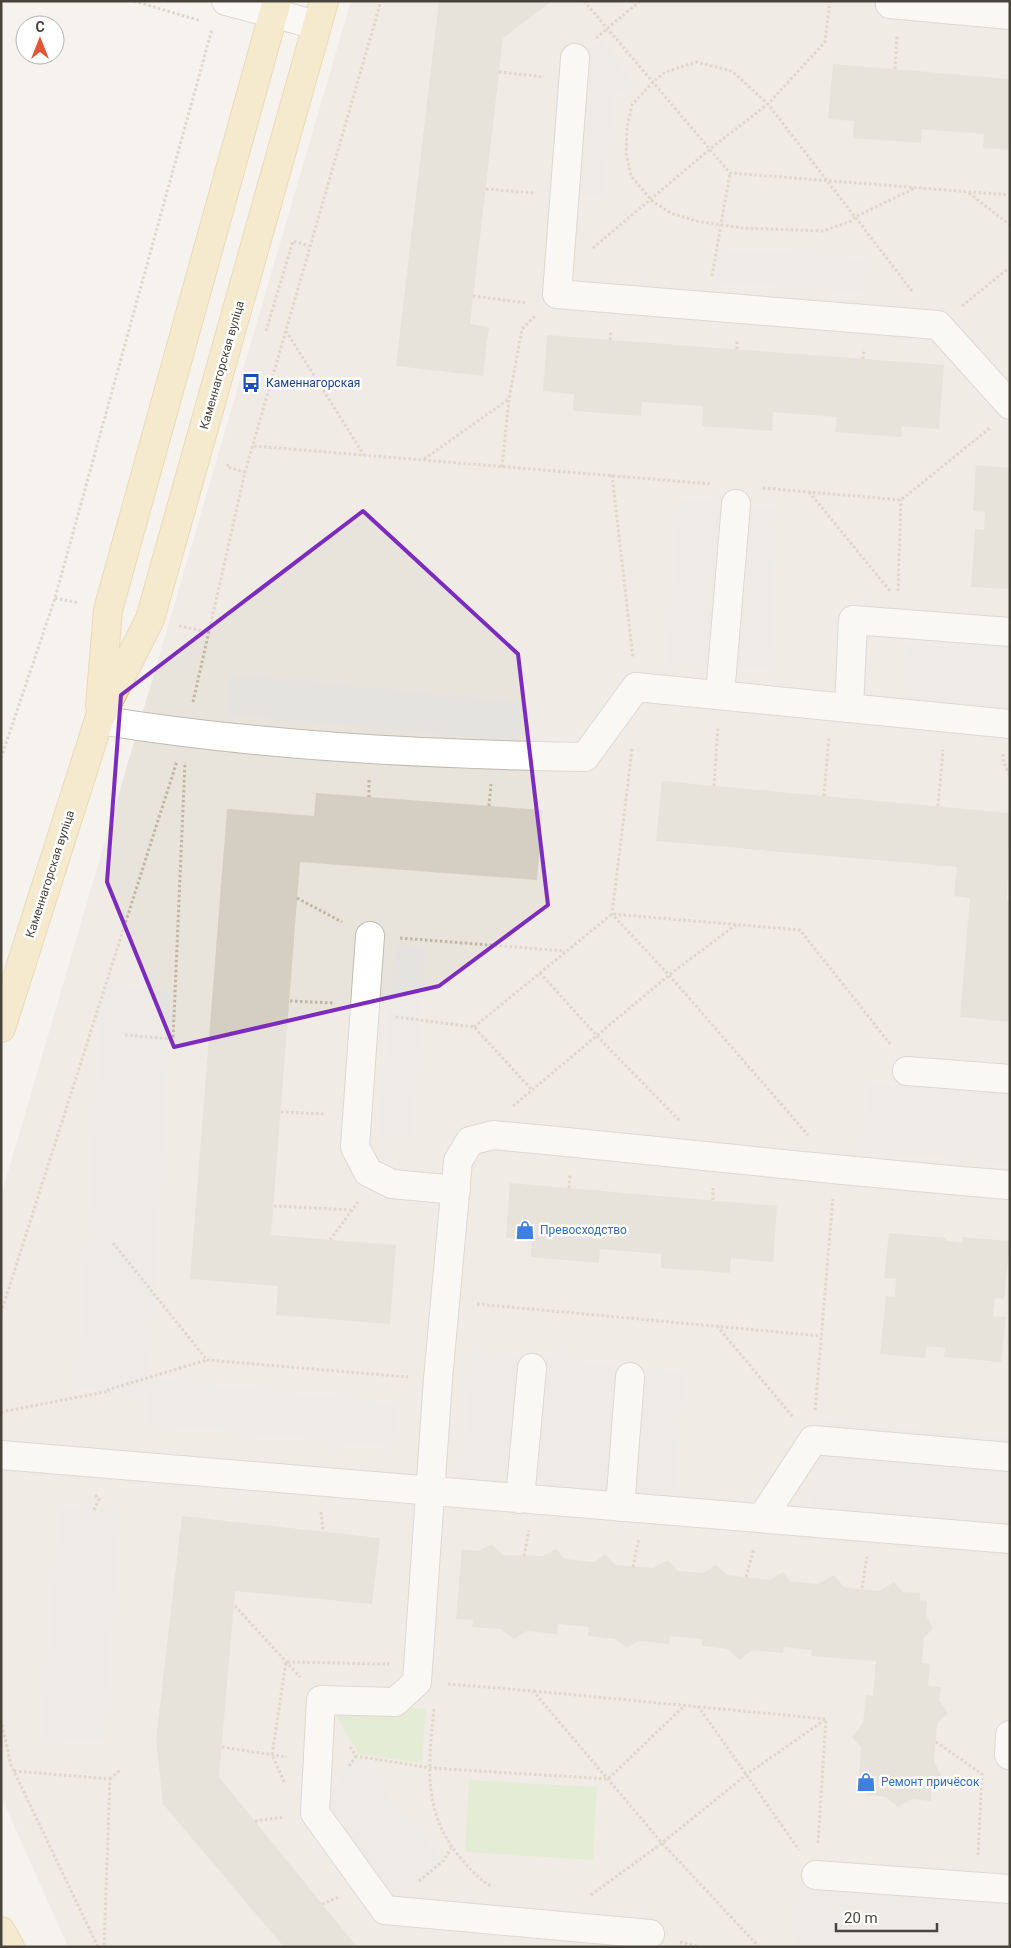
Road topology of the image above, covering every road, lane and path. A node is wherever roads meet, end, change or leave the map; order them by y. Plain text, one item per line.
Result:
1 (134, 1) edge
2 (382, 1) edge
3 (584, 1) edge
4 (640, 1) edge
5 (830, 1) edge
6 (890, 4) dead end
7 (930, 4) edge
8 (275, 8) edge
9 (219, 13) edge
10 (321, 13) edge
11 (1010, 15) edge
12 (204, 22) dead end
13 (607, 28) junction
14 (574, 69) junction
15 (499, 72) dead end
16 (653, 82) junction
17 (768, 104) junction
18 (710, 149) junction
19 (730, 173) junction
20 (827, 180) junction
21 (486, 188) dead end
22 (916, 188) junction
23 (967, 192) junction
24 (1010, 195) edge
25 (565, 196) junction
26 (651, 200) junction
27 (855, 217) junction
28 (722, 223) junction
29 (1010, 224) edge
30 (292, 241) dead end
31 (309, 246) junction
32 (1010, 267) edge
33 (554, 291) junction
34 (473, 296) dead end
35 (707, 306) junction
36 (938, 325) junction
37 (285, 331) junction
38 (509, 399) junction
39 (1002, 414) edge
40 (254, 446) junction
41 (365, 455) junction
42 (423, 460) junction
43 (502, 466) junction
44 (227, 467) dead end
45 (245, 472) junction
46 (760, 488) dead end
47 (809, 492) junction
48 (728, 494) joint
49 (901, 500) junction
50 (55, 598) junction
51 (88, 605) dead end
52 (177, 625) dead end
53 (208, 632) junction
54 (1010, 632) edge
55 (720, 695) junction
56 (840, 707) junction
57 (946, 718) junction
58 (99, 720) junction
59 (1010, 724) edge
60 (186, 734) junction
61 (1, 758) edge
62 (714, 786) dead end
63 (824, 796) dead end
64 (938, 806) dead end
65 (297, 898) dead end
66 (612, 914) junction
67 (738, 924) junction
68 (370, 936) junction
69 (566, 951) junction
70 (540, 973) junction
71 (669, 975) junction
72 (290, 1000) dead end
73 (365, 1009) junction
74 (474, 1027) junction
75 (1, 1028) edge
76 (126, 1035) dead end
77 (596, 1036) junction
78 (907, 1071) joint
79 (1010, 1079) edge
80 (532, 1090) junction
81 (511, 1107) dead end
82 (281, 1112) dead end
83 (357, 1115) junction
84 (714, 1156) junction
85 (835, 1171) junction
86 (377, 1176) junction
87 (1010, 1185) edge
88 (456, 1190) junction
89 (274, 1206) dead end
90 (352, 1210) junction
91 (330, 1240) dead end
92 (113, 1243) dead end
93 (446, 1302) junction
94 (1, 1313) edge
95 (716, 1326) junction
96 (822, 1336) junction
97 (207, 1360) junction
98 (532, 1368) dead end
99 (630, 1377) dead end
100 (438, 1379) junction
101 (104, 1391) dead end
102 (110, 1391) dead end
103 (1, 1412) edge
104 (813, 1440) junction
105 (1, 1455) edge
106 (1010, 1457) edge
107 (430, 1491) junction
108 (520, 1499) junction
109 (620, 1506) junction
110 (762, 1518) junction
111 (1010, 1539) edge
112 (234, 1606) dead end
113 (426, 1682) junction
114 (533, 1691) junction
115 (321, 1700) junction
116 (698, 1706) junction
117 (683, 1707) junction
118 (826, 1719) junction
119 (1, 1720) edge
120 (346, 1740) dead end
121 (936, 1742) dead end
122 (1009, 1745) edge
123 (222, 1747) dead end
124 (318, 1762) junction
125 (431, 1768) junction
126 (122, 1769) dead end
127 (14, 1771) junction
128 (982, 1774) junction
129 (746, 1776) junction
130 (110, 1779) junction
131 (608, 1779) junction
132 (662, 1843) junction
133 (816, 1875) junction
134 (976, 1887) junction
135 (499, 1889) dead end
136 (1010, 1890) edge
137 (585, 1896) dead end
138 (1, 1931) edge
139 (650, 1934) dead end
140 (10, 1947) edge
141 (98, 1947) edge
142 (104, 1947) edge
143 (759, 1947) edge

1 - 12 path
2 - 31 path
3 - 13 path
4 - 13 path
5 - 17 path
6 - 7 lane
7 - 11 lane
8 - 9 lane
8 - 10 lane
8 - 58 main road, Каменнагорская вуліца
9 - 50 path
10 - 58 main road, Каменнагорская вуліца
13 - 14 path
13 - 16 path
14 - 15 path
14 - 25 lane
16 - 17 path
16 - 18 path
16 - 26 path
17 - 18 path
17 - 20 path
18 - 19 path
18 - 26 path
19 - 20 path
19 - 28 path
20 - 22 path
20 - 27 path
21 - 25 path
22 - 23 path
22 - 27 path
23 - 24 path
23 - 29 path
25 - 33 lane
26 - 28 path
26 - 33 path
27 - 28 path
27 - 36 path
28 - 35 path
30 - 31 path
31 - 37 path
32 - 36 path
33 - 34 path
33 - 35 lane
33 - 38 path
35 - 36 lane
36 - 39 lane
37 - 40 path
37 - 41 path
38 - 42 path
38 - 43 path
39 - 49 path
40 - 41 path
40 - 45 path
41 - 42 path
42 - 43 path
43 - 48 path
44 - 45 path
45 - 53 path
46 - 47 path
47 - 49 path
47 - 49 path
48 - 55 lane
50 - 51 path
50 - 61 path
52 - 53 path
53 - 60 path
54 - 56 lane
55 - 56 lane
55 - 60 lane
55 - 62 path
56 - 57 lane
56 - 63 path
57 - 59 lane
57 - 64 path
58 - 60 lane
58 - 75 main road, Каменнагорская вуліца
60 - 76 path
60 - 94 path
65 - 68 path
66 - 67 path
66 - 69 path
66 - 71 path
67 - 71 path
67 - 78 path
68 - 69 path
68 - 73 lane
69 - 70 path
70 - 74 path
70 - 77 path
71 - 77 path
71 - 85 path
72 - 73 path
73 - 74 path
73 - 83 lane
74 - 80 path
77 - 80 path
77 - 84 path
78 - 79 lane
80 - 81 path
82 - 83 path
83 - 86 lane
84 - 85 lane
84 - 88 lane
85 - 87 lane
85 - 96 path
86 - 88 lane
86 - 90 path
88 - 93 lane
89 - 90 path
90 - 91 path
92 - 97 path
93 - 95 path
93 - 100 lane
95 - 96 path
95 - 104 path
96 - 104 path
97 - 100 path
97 - 101 path
98 - 108 lane
99 - 109 lane
100 - 107 lane
102 - 103 path
104 - 106 lane
104 - 110 lane
105 - 107 lane
107 - 108 lane
107 - 113 lane
108 - 109 lane
109 - 110 lane
110 - 111 lane
112 - 115 path
113 - 114 path
113 - 115 lane
113 - 125 path
114 - 117 path
114 - 131 path
115 - 124 lane
116 - 117 path
116 - 118 path
116 - 129 path
117 - 131 path
118 - 129 path
118 - 133 path
119 - 127 path
120 - 125 path
121 - 128 path
122 - 128 path
123 - 124 path
124 - 139 lane
125 - 131 path
125 - 135 path
126 - 130 path
127 - 130 path
127 - 141 path
128 - 134 path
129 - 132 path
129 - 133 path
130 - 142 path
131 - 132 path
132 - 137 path
132 - 143 path
133 - 134 lane
134 - 136 lane
138 - 140 main road

